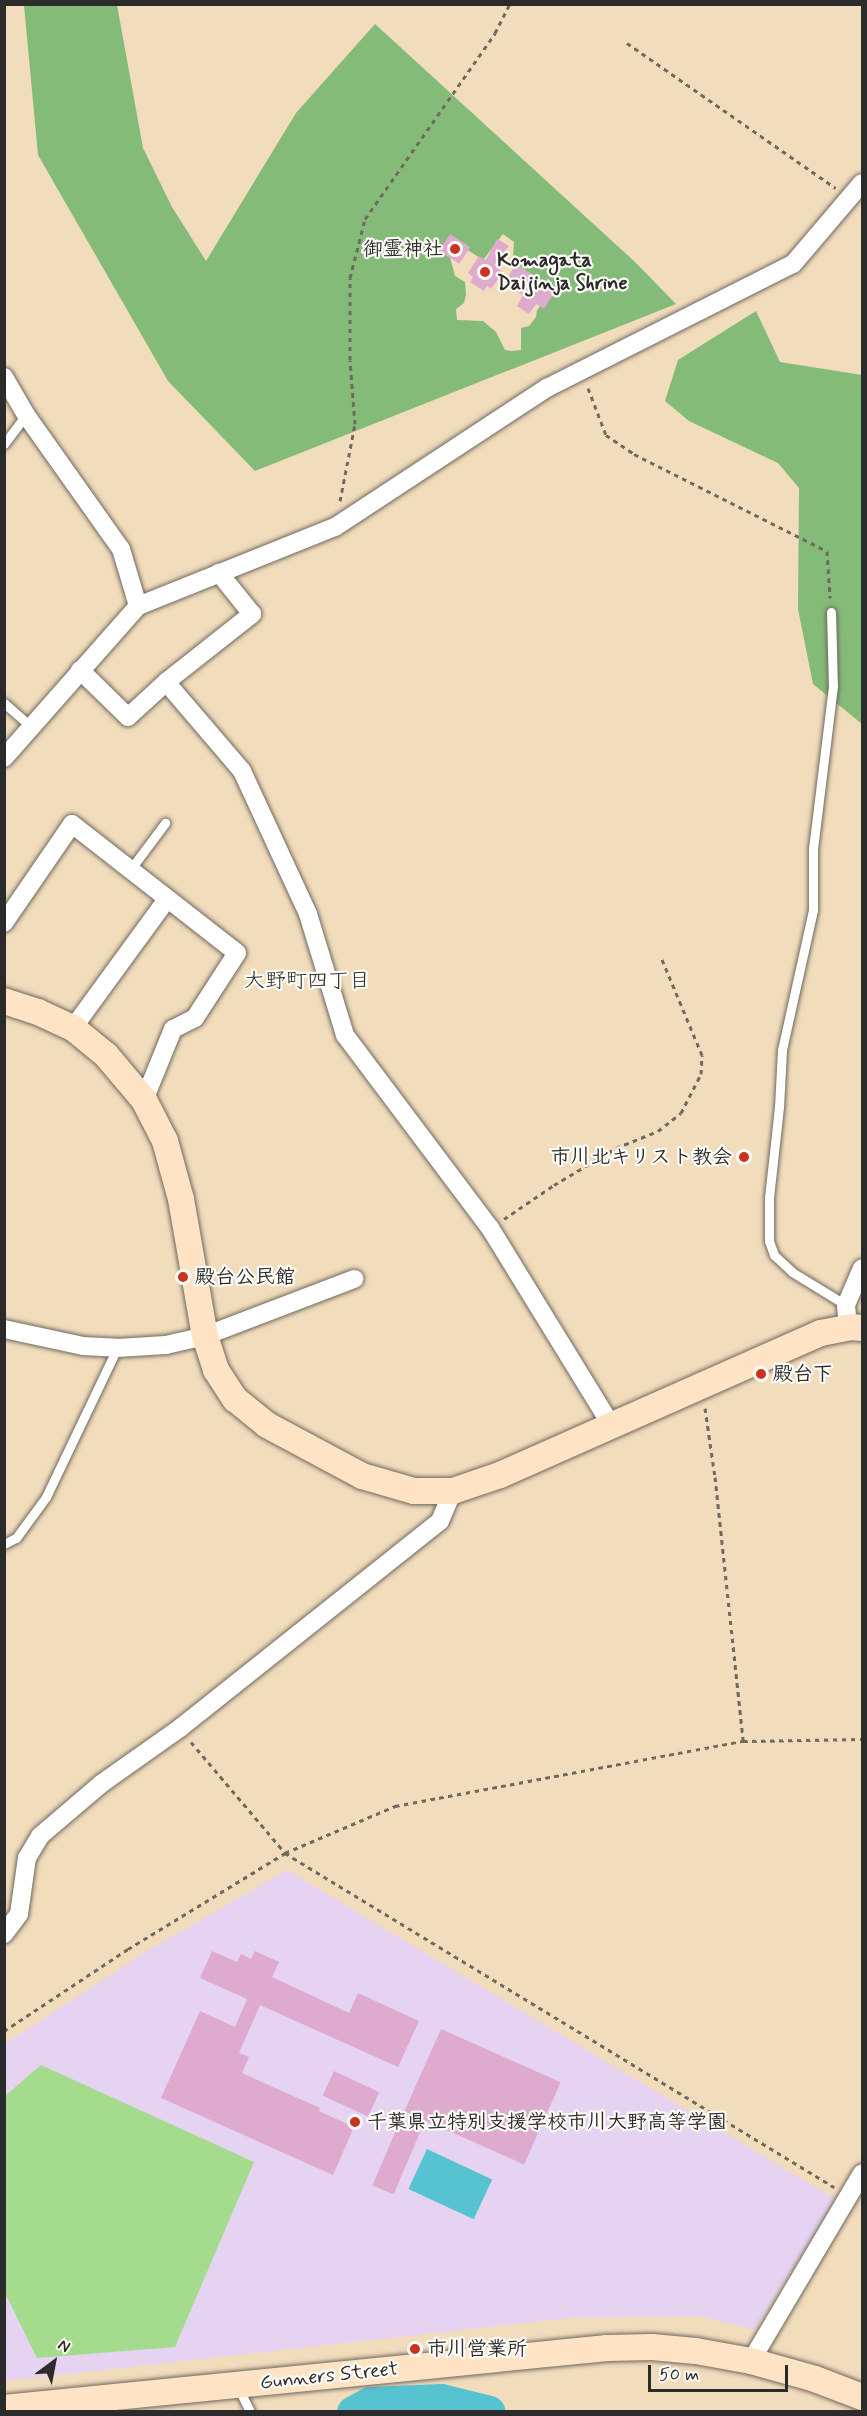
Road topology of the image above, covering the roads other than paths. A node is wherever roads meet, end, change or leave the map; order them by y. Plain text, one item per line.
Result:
1 (862, 183) edge
2 (4, 377) edge
3 (26, 415) junction
4 (4, 444) edge
5 (219, 573) junction
6 (138, 606) junction
7 (831, 612) road end
8 (80, 670) junction
9 (166, 682) junction
10 (4, 703) edge
11 (32, 727) junction
12 (4, 758) edge
13 (165, 823) dead end
14 (130, 870) junction
15 (167, 899) junction
16 (4, 923) edge
17 (4, 1001) edge
18 (73, 1028) junction
19 (144, 1100) junction
20 (862, 1268) edge
21 (354, 1279) dead end
22 (852, 1320) edge
23 (4, 1329) edge
24 (205, 1336) junction
25 (117, 1348) junction
26 (612, 1425) junction
27 (453, 1491) junction
28 (4, 1544) edge
29 (4, 1934) edge
30 (862, 2173) edge
31 (751, 2361) junction
32 (237, 2385) junction
33 (862, 2397) edge
34 (4, 2408) edge
35 (250, 2412) edge

1 - 5 street
2 - 3 street
3 - 4 lane
3 - 6 street
5 - 6 street
5 - 9 street
6 - 8 street
7 - 22 lane
8 - 9 street
8 - 11 street
9 - 26 street
10 - 11 lane
11 - 12 street
13 - 14 lane
14 - 15 street
14 - 16 street
15 - 18 street
15 - 19 street
17 - 18 street
18 - 19 street
19 - 24 street
20 - 22 street
21 - 24 street
22 - 26 street
23 - 25 street
24 - 25 street
24 - 27 street
25 - 28 lane
26 - 27 street
27 - 29 street
30 - 31 street
31 - 32 street, Gunners Street
31 - 33 street, Gunners Street
32 - 34 street, Gunners Street
32 - 35 lane

